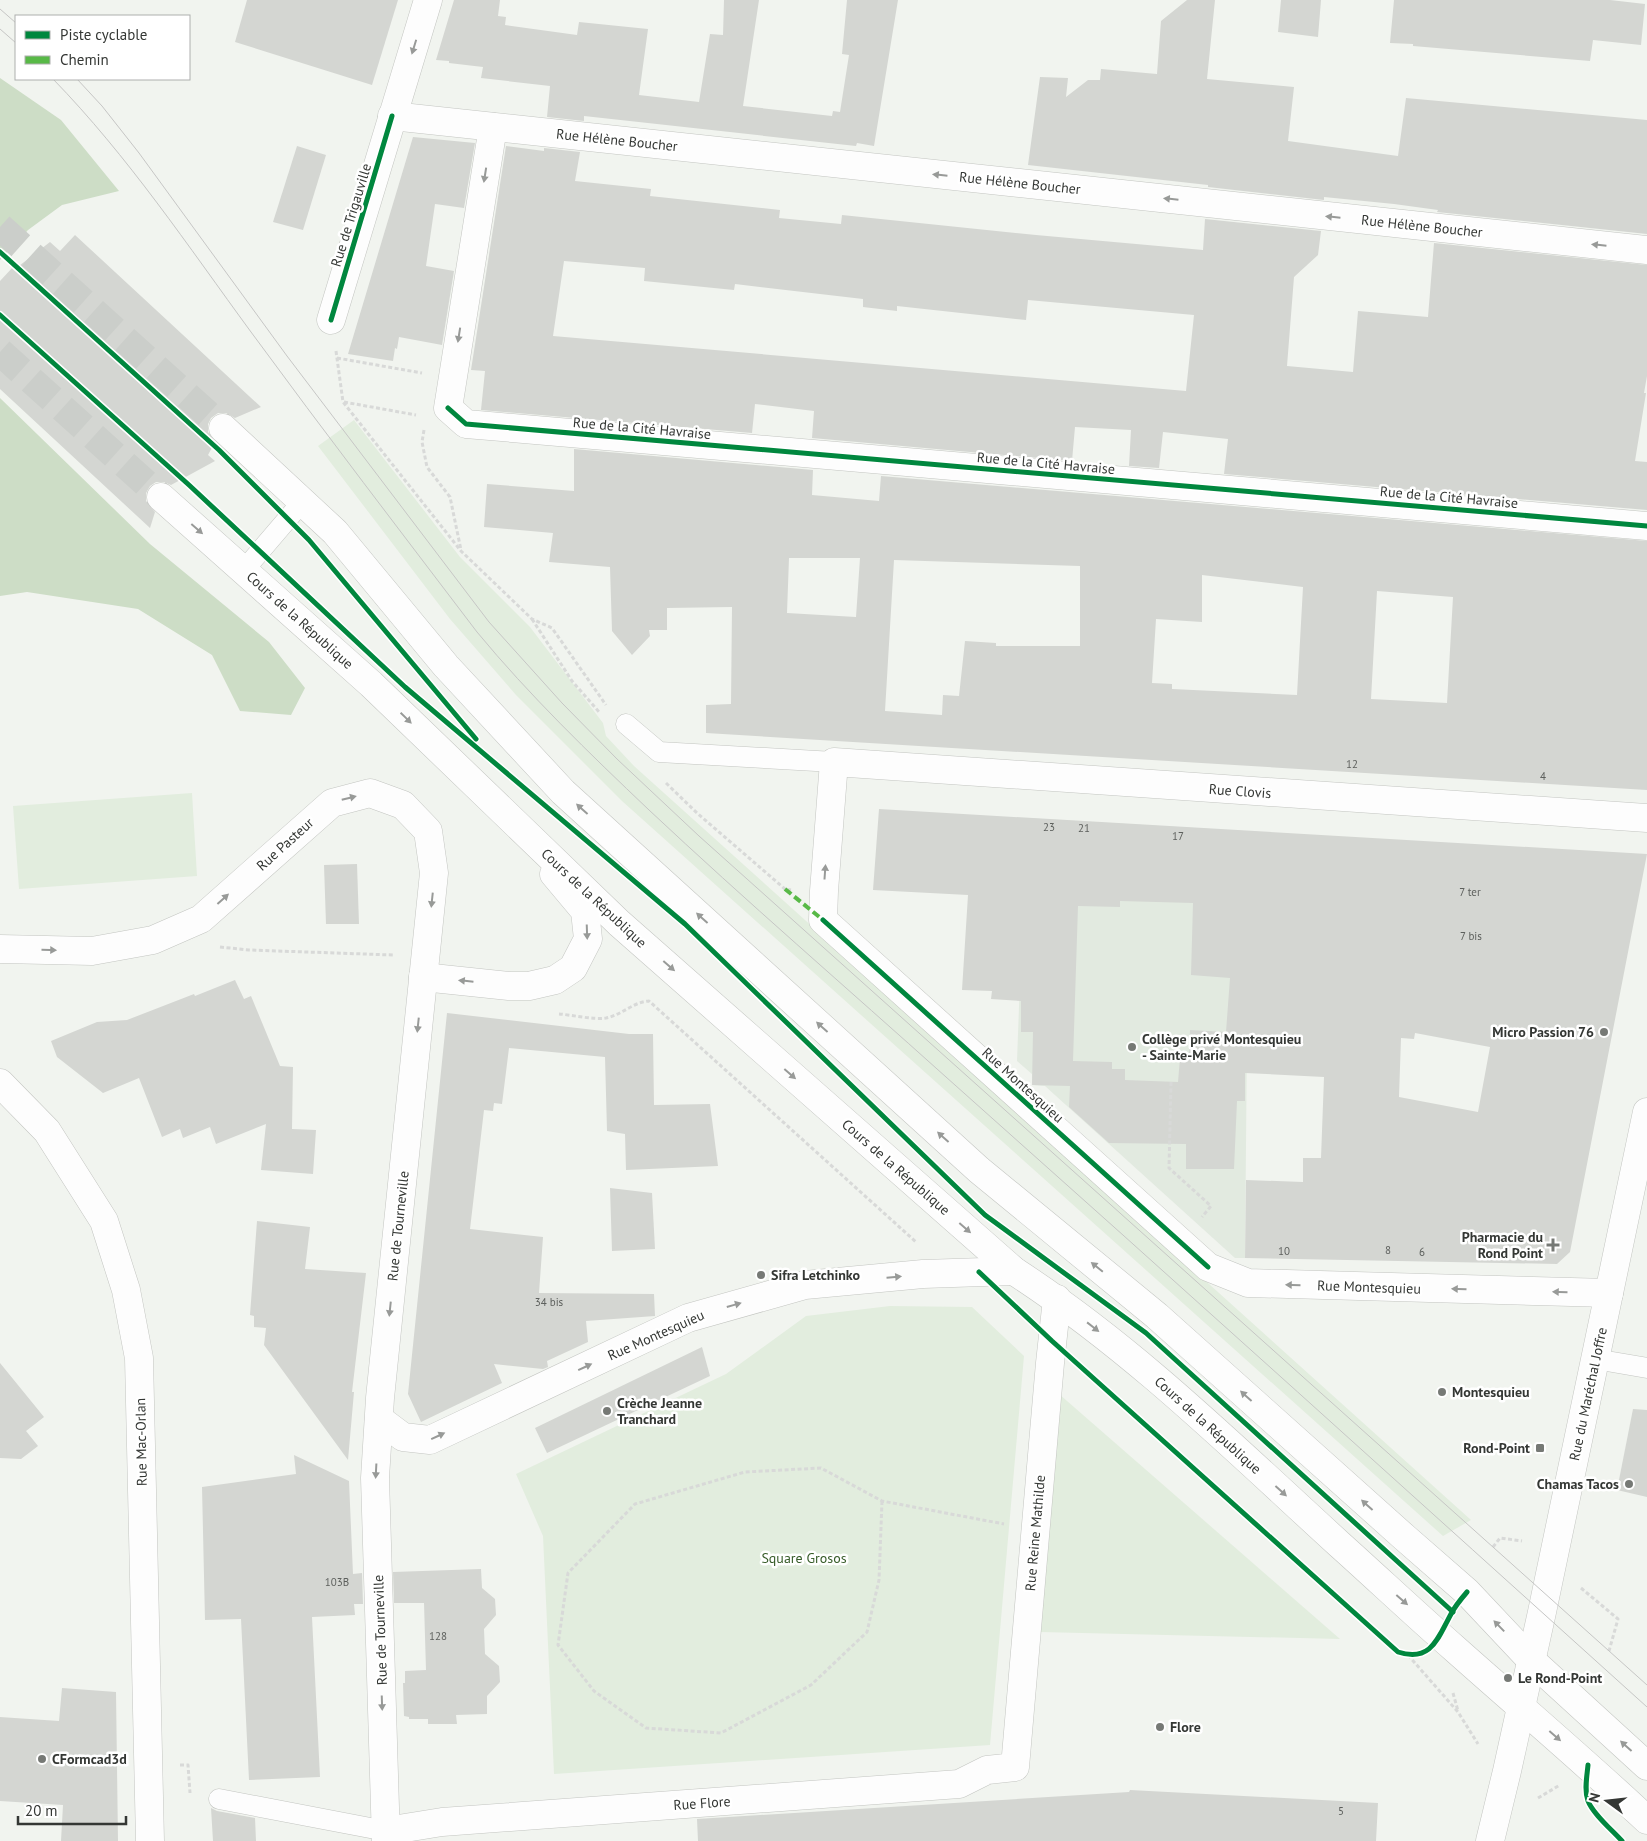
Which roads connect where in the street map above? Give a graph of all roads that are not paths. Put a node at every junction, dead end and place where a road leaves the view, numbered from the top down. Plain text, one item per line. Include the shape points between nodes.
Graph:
1 (428, 0) edge
2 (392, 116) junction
3 (493, 127) junction
4 (1647, 250) edge
5 (331, 320) road end
6 (223, 428) tunnel mouth
7 (160, 497) tunnel mouth
8 (302, 502) junction
9 (1647, 526) edge
10 (244, 570) junction
11 (626, 724) road end
12 (834, 762) junction
13 (488, 797) junction
14 (1647, 818) edge
15 (0, 949) edge
16 (423, 977) junction
17 (0, 1083) edge
18 (1647, 1112) edge
19 (1639, 1190) edge
20 (1014, 1271) junction
21 (1609, 1293) junction
22 (1058, 1299) junction
23 (1595, 1359) junction
24 (1647, 1368) edge
25 (379, 1419) junction
26 (1531, 1660) junction
27 (1521, 1707) junction
28 (1647, 1766) edge
29 (1014, 1767) joint
30 (219, 1799) dead end
31 (1647, 1820) edge
32 (392, 1838) edge
33 (150, 1841) edge
34 (1490, 1841) edge

1 -> 2 street, Rue de Trigauville
2 - 3 street, Rue Hélène Boucher
2 - 5 street, Rue de Trigauville
4 -> 3 street, Rue Hélène Boucher
3 -> 9 street, Rue de la Cité Havraise via 448,408 466,424
6 - 8 street
7 -> 10 street, Cours de la République
8 - 10 lane
26 -> 8 street via 1467,1592 1157,1316 979,1170 563,792 446,666 335,532
10 -> 13 street, Cours de la République via 371,684
11 - 12 lane via 659,752
12 - 14 street, Rue Clovis
21 -> 12 street, Rue Montesquieu via 1248,1283 1208,1267 824,920
13 -> 16 street via 585,911 588,939 572,968 555,980 529,986
13 -> 20 street, Cours de la République via 619,923
15 -> 16 street, Rue Pasteur via 92,950 154,940 201,918 332,803 370,793 404,806 428,832 434,873
16 -> 25 street, Rue de Tourneville
17 - 33 street, Rue Mac-Orlan via 47,1131 104,1221 126,1290 139,1358
18 - 19 street, Rue du Maréchal Joffre
19 - 21 street, Rue du Maréchal Joffre
20 - 22 street, Cours de la République
25 -> 20 street, Rue Montesquieu via 403,1437 430,1440 688,1318 805,1285 924,1274
21 - 23 street, Rue du Maréchal Joffre
22 -> 27 street, Cours de la République via 1179,1399
22 - 29 street, Rue Reine Mathilde
23 - 24 lane
23 - 26 street, Rue du Maréchal Joffre
25 -> 32 street, Rue de Tourneville via 375,1478
26 - 27 street, Rue du Maréchal Joffre
28 -> 26 street
27 -> 31 street, Cours de la République
27 - 34 street, Rue du Maréchal Joffre
29 - 32 street, Rue Flore via 987,1770 959,1784 442,1822
30 - 32 lane

